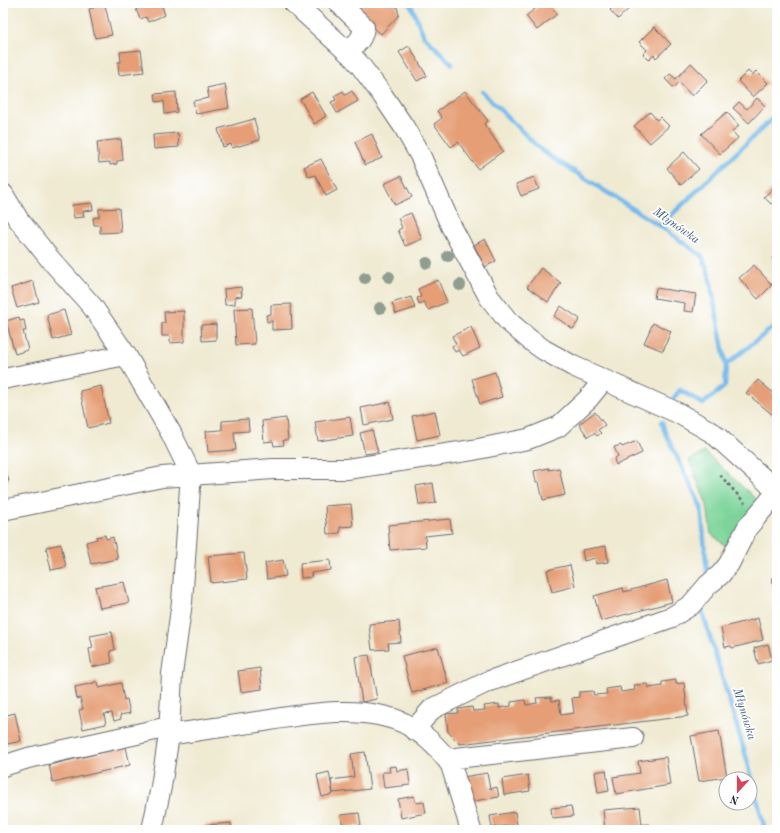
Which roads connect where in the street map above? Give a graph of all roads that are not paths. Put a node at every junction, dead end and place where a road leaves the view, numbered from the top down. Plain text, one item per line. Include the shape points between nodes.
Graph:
1 (294, 3) edge
2 (339, 3) edge
3 (347, 51) junction
4 (3, 194) edge
5 (126, 354) junction
6 (3, 379) edge
7 (602, 379) junction
8 (191, 474) junction
9 (777, 491) edge
10 (3, 510) edge
11 (414, 730) junction
12 (169, 731) junction
13 (633, 738) dead end
14 (447, 759) junction
15 (3, 766) edge
16 (152, 830) edge
17 (470, 830) edge

1 - 3 street
2 - 3 street via 364,27 360,41
3 - 7 street via 373,81 404,127 470,263 498,309 530,340 573,366
4 - 5 street via 18,219 92,306
5 - 6 street
5 - 8 street
7 - 8 street via 588,399 558,427 528,439 347,469 273,469
7 - 9 street via 678,413 713,434
8 - 10 street via 162,477
8 - 12 street
9 - 11 street via 748,528 729,564 691,605 672,617 487,682 432,709
11 - 12 street via 404,723 385,717 365,713 342,713 307,714
11 - 14 street
12 - 15 street via 28,758
12 - 16 street
13 - 14 street
14 - 17 street

